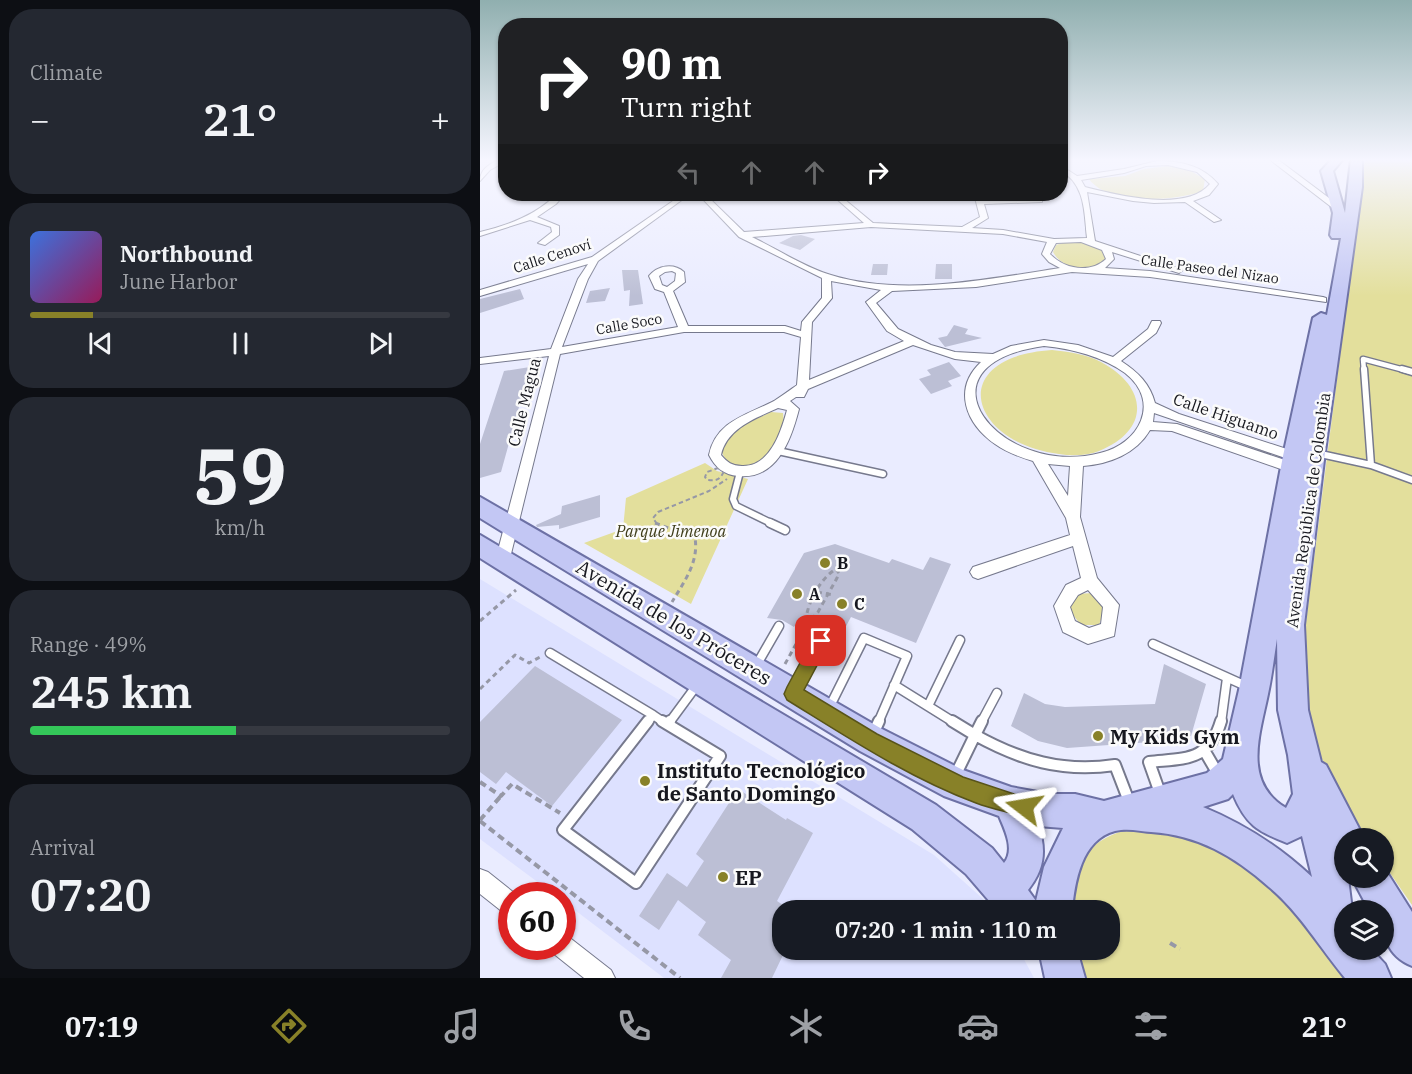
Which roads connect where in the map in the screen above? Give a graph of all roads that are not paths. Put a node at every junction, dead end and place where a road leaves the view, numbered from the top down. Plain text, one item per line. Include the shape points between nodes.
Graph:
1 (551, 205) edge
2 (672, 205) edge
3 (712, 205) edge
4 (847, 205) edge
5 (980, 205) edge
6 (1087, 205) edge
7 (1194, 205) edge
8 (1334, 205) edge
9 (1340, 205) edge
10 (1337, 207) joint
11 (531, 218) junction
12 (984, 218) junction
13 (1217, 220) dead end
14 (1089, 223) junction
15 (871, 225) junction
16 (963, 230) junction
17 (785, 232) junction
18 (1003, 232) junction
19 (480, 234) edge
20 (742, 235) junction
21 (1021, 237) junction
22 (1072, 238) junction
23 (1054, 241) junction
24 (1091, 241) junction
25 (542, 243) dead end
26 (1106, 248) junction
27 (1046, 249) junction
28 (770, 251) junction
29 (595, 259) junction
30 (1050, 259) junction
31 (1074, 269) junction
32 (1092, 270) junction
33 (555, 271) junction
34 (1029, 275) junction
35 (826, 278) junction
36 (583, 279) junction
37 (859, 284) junction
38 (890, 288) junction
39 (668, 290) dead end
40 (480, 293) edge
41 (1324, 297) junction
42 (827, 298) junction
43 (871, 302) junction
44 (807, 322) junction
45 (1156, 323) dead end
46 (684, 329) junction
47 (785, 329) junction
48 (893, 330) junction
49 (805, 335) junction
50 (915, 340) junction
51 (555, 352) junction
52 (886, 353) junction
53 (994, 356) junction
54 (957, 358) junction
55 (480, 361) edge
56 (1115, 362) junction
57 (1412, 372) edge
58 (974, 378) junction
59 (803, 387) junction
60 (777, 404) junction
61 (1148, 405) junction
62 (793, 409) junction
63 (1146, 426) junction
64 (778, 451) junction
65 (1038, 458) junction
66 (1300, 459) junction
67 (1077, 462) junction
68 (1371, 465) junction
69 (737, 472) junction
70 (883, 474) dead end
71 (1412, 480) edge
72 (480, 506) edge
73 (1073, 517) junction
74 (513, 524) junction
75 (785, 530) dead end
76 (1079, 538) junction
77 (491, 551) edge
78 (978, 572) dead end
79 (1090, 582) dead end
80 (779, 627) dead end
81 (960, 640) dead end
82 (821, 641) dead end
83 (1153, 644) dead end
84 (548, 654) road end
85 (1227, 678) junction
86 (701, 680) junction
87 (774, 682) junction
88 (894, 685) junction
89 (1254, 690) junction
90 (997, 693) dead end
91 (928, 706) junction
92 (826, 713) junction
93 (652, 715) junction
94 (668, 724) junction
95 (975, 735) junction
96 (871, 740) junction
97 (1204, 750) junction
98 (1304, 755) junction
99 (1232, 770) junction
100 (952, 783) junction
101 (1310, 796) junction
102 (1163, 801) junction
103 (1011, 804) junction
104 (1117, 815) junction
105 (1342, 828) edge
106 (480, 880) edge
107 (1376, 888) edge
108 (498, 894) edge
109 (1012, 899) edge
110 (1055, 900) edge
111 (1335, 900) edge
112 (1334, 933) edge
113 (1412, 947) edge
114 (576, 957) edge
115 (1352, 960) edge
116 (1356, 960) edge
117 (603, 978) edge
118 (1362, 978) edge
119 (1371, 978) edge

1 - 11 street
2 - 29 street, Calle Cenoví
3 - 20 street
4 - 15 street
5 - 12 street
6 - 14 street
7 - 13 street
8 - 10 street
9 - 66 main road, Avenida República de Colombia
10 - 41 main road, Avenida República de Colombia via 1339,223
11 - 19 street
11 - 25 street via 555,226 556,233
12 - 16 street
12 - 18 street
14 - 22 street
14 - 24 street
15 - 16 street
15 - 17 street
16 - 18 street
17 - 20 street
17 - 28 street
18 - 21 street
20 - 28 street
21 - 23 street
21 - 27 street
22 - 23 street
22 - 24 street, Calle Paseo del Nizao
23 - 27 street
24 - 26 street, Calle Paseo del Nizao
26 - 32 street via 1110,259 1107,264
26 - 41 street, Calle Paseo del Nizao via 1174,270
27 - 30 street
28 - 35 street
29 - 33 street, Calle Cenoví
29 - 36 street, Calle Magua
30 - 31 street
30 - 34 street
31 - 32 street, Calle Paseo del Nizao
31 - 34 street
32 - 41 street, Calle Paseo del Nizao via 1161,275
33 - 36 street via 577,272
33 - 40 street, Calle Cenoví
34 - 38 street via 976,284
35 - 37 street
35 - 42 street
36 - 51 street, Calle Magua
37 - 38 street
37 - 42 street
37 - 43 street
38 - 43 street
39 - 46 street
41 - 66 main road, Avenida República de Colombia
42 - 44 street
43 - 48 street
44 - 47 street, Calle Soco
44 - 49 street
45 - 56 street via 1152,331
46 - 47 street, Calle Soco
46 - 51 street, Calle Soco
47 - 49 street, Calle Soco
48 - 50 street
48 - 52 street
49 - 59 street
50 - 52 street
50 - 54 street
51 - 55 street, Calle Soco
51 - 74 street, Calle Magua
52 - 59 street
53 - 54 street via 979,361
53 - 56 street via 1026,345 1062,344 1099,353
53 - 58 street
54 - 58 street
56 - 61 street via 1143,388
57 - 68 lane via 1363,359
58 - 65 street via 970,395 975,414 988,432 1010,447
59 - 60 street
59 - 62 street
60 - 62 street via 788,404
60 - 69 street via 721,437 715,455 723,466
61 - 63 street
61 - 66 street, Calle Higuamo
62 - 64 street
63 - 66 street, Calle Higuamo via 1173,428
63 - 67 street via 1137,440 1121,451
64 - 69 street via 762,467
64 - 70 lane
65 - 67 street
65 - 73 street
66 - 68 lane
66 - 89 main road, Avenida República de Colombia
66 - 98 main road, Avenida República de Colombia via 1290,625 1293,710
67 - 73 street
68 - 71 lane
69 - 75 lane via 733,499 736,506
72 - 74 main road, Avenida de los Próceres
73 - 76 street
74 - 77 street, Calle Magua
74 - 87 main road, Avenida de los Próceres
76 - 78 street
76 - 79 street
77 - 86 main road, Avenida de los Próceres
80 - 87 lane
81 - 91 lane
82 - 87 lane
83 - 85 lane
84 - 93 lane
85 - 89 lane
85 - 97 lane via 1219,727 1212,744
86 - 94 lane
86 - 109 main road, Avenida de los Próceres via 924,817 979,861
87 - 92 main road, Avenida de los Próceres
88 - 91 lane
88 - 92 lane via 907,656 864,638
88 - 96 lane
89 - 99 main road, Avenida República de Colombia
90 - 95 lane
91 - 95 lane
92 - 96 main road, Avenida de los Próceres
93 - 94 lane
93 - 94 lane via 563,830 636,883 720,756
95 - 100 lane
95 - 104 lane via 1030,762 1058,768 1115,765
96 - 100 main road, Avenida de los Próceres
97 - 99 lane
97 - 102 lane via 1198,755 1149,762
98 - 101 main road, Avenida República de Colombia
98 - 105 main road
99 - 101 main road via 1246,785 1254,806 1275,822 1287,826 1297,821
99 - 102 main road via 1196,794
100 - 103 main road, Avenida de los Próceres
101 - 111 main road, Avenida República de Colombia
102 - 104 main road
103 - 104 main road, Avenida de los Próceres via 1049,811
103 - 109 main road via 1028,843
104 - 110 main road via 1083,832 1068,851
104 - 112 main road, Avenida de los Próceres via 1177,816 1238,842 1269,860 1295,884
106 - 108 street
107 - 113 main road
114 - 117 street
115 - 118 main road
116 - 119 main road

